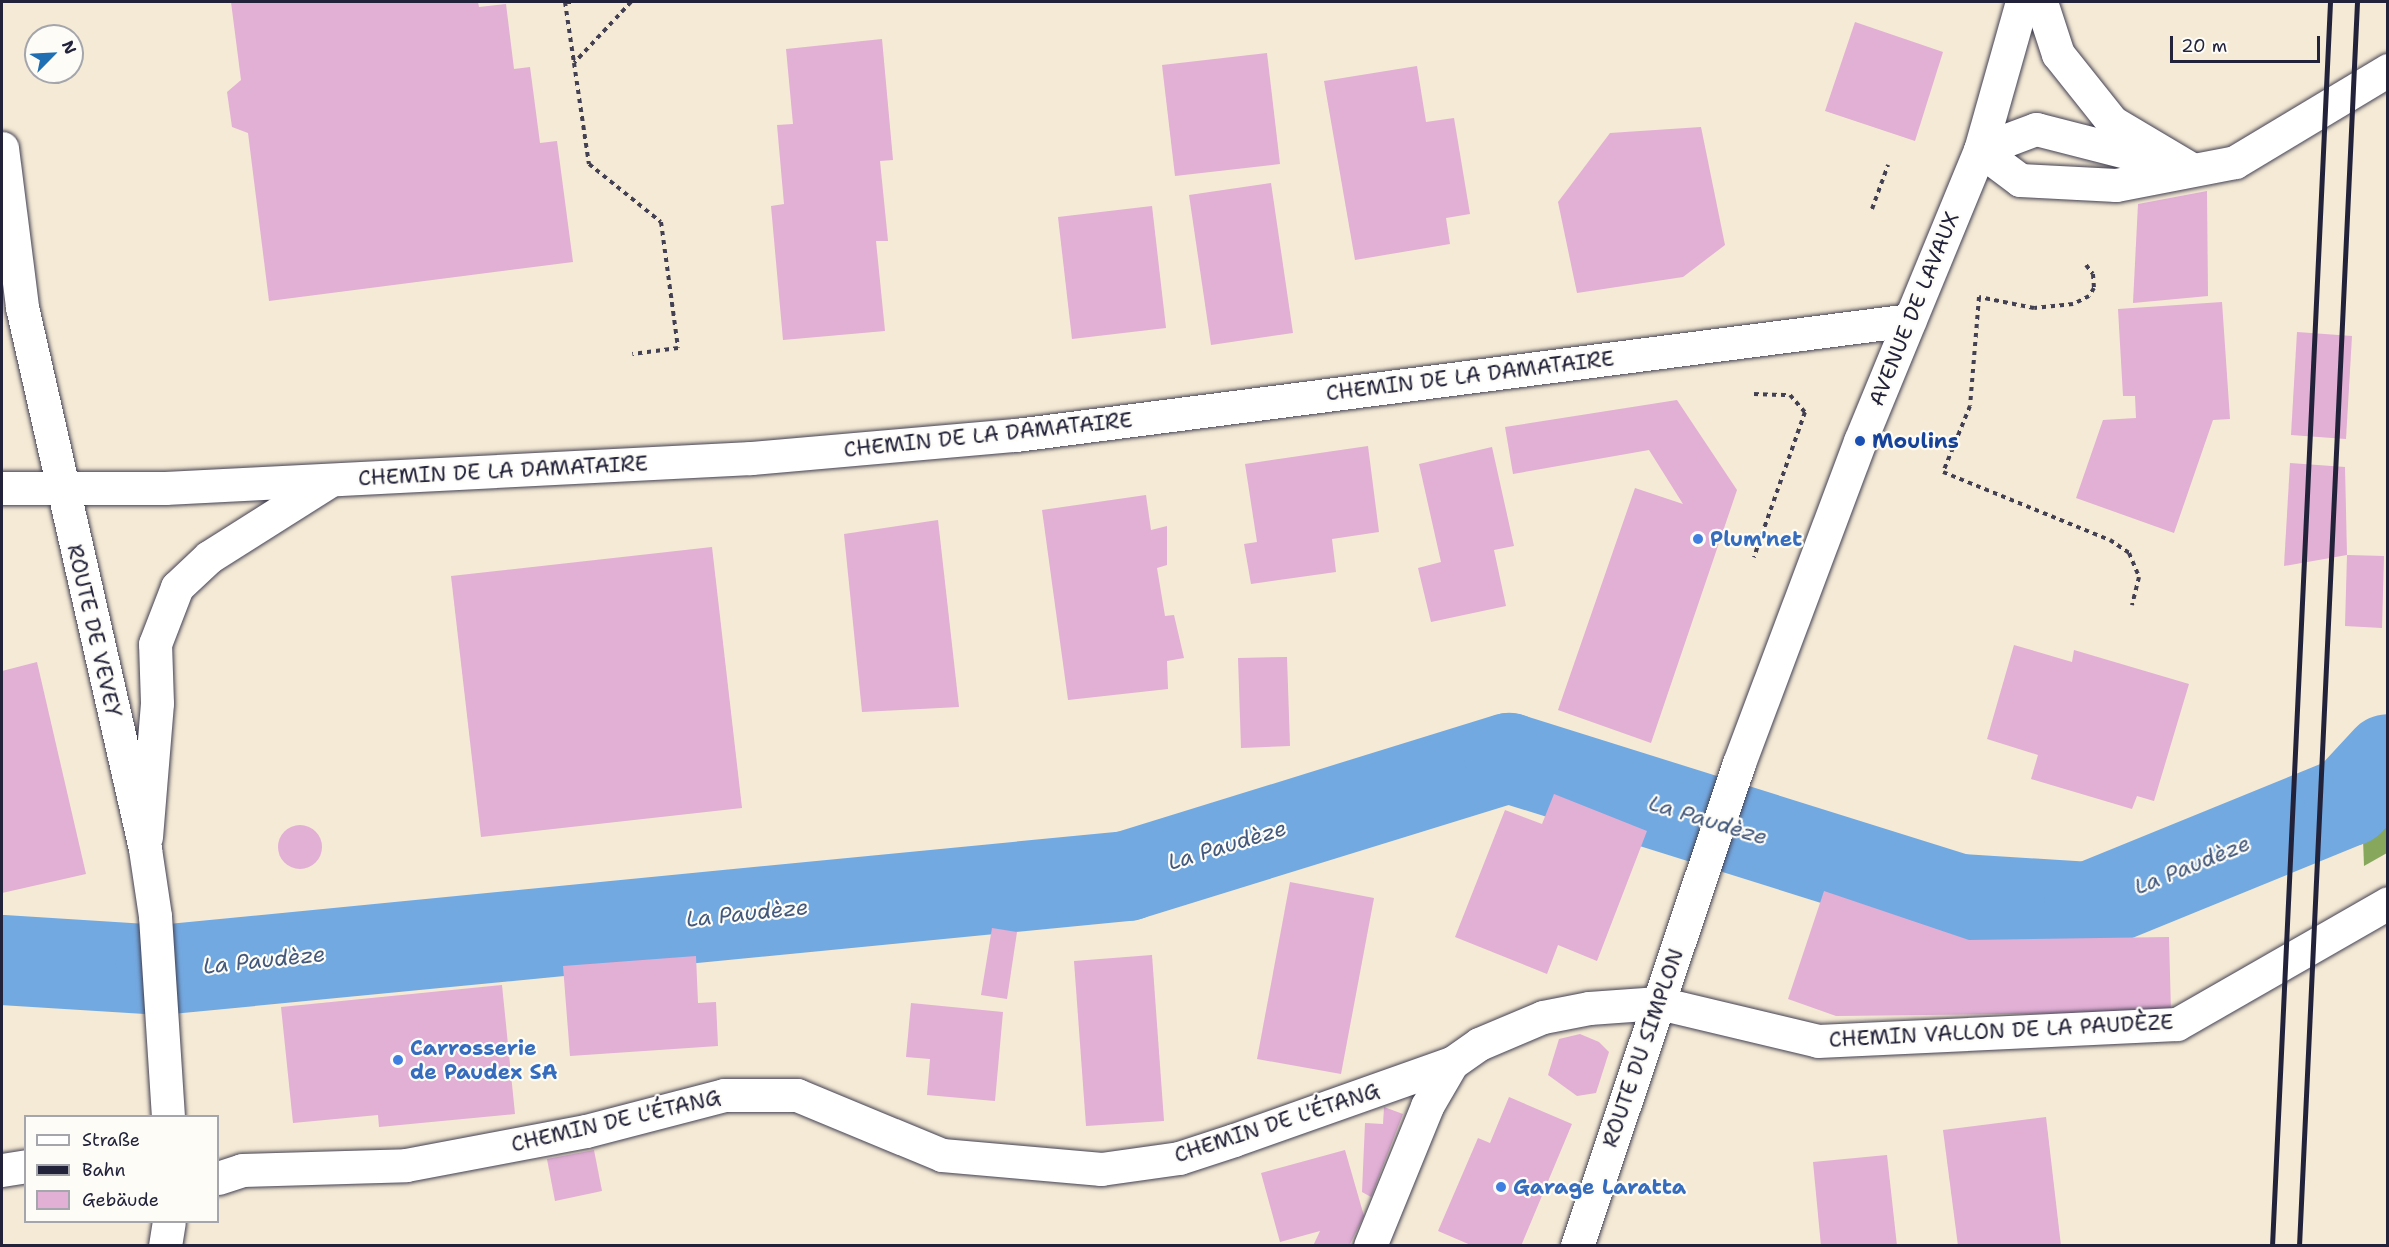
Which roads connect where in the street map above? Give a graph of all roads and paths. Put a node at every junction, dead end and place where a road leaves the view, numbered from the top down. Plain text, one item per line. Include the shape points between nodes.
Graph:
1 (565, 2) edge
2 (575, 2) edge
3 (632, 2) edge
4 (2022, 2) edge
5 (2041, 2) edge
6 (574, 63) junction
7 (2388, 70) edge
8 (2, 148) edge
9 (1980, 150) junction
10 (1888, 165) dead end
11 (2191, 169) junction
12 (1872, 209) dead end
13 (2086, 265) dead end
14 (1910, 320) junction
15 (632, 354) dead end
16 (1754, 394) dead end
17 (330, 480) junction
18 (2, 488) edge
19 (61, 488) junction
20 (1754, 557) dead end
21 (2132, 605) dead end
22 (145, 849) junction
23 (1709, 850) joint
24 (2388, 903) edge
25 (1659, 1003) junction
26 (1452, 1063) junction
27 (168, 1115) edge
28 (24, 1166) edge
29 (2, 1170) edge
30 (219, 1178) edge
31 (168, 1223) edge
32 (165, 1245) edge
33 (1370, 1245) edge
34 (1577, 1245) edge

1 - 2 path
1 - 6 path
3 - 6 path
4 - 9 street, AVENUE DE LAVAUX
5 - 11 street via 2058,54 2112,122
6 - 15 path via 588,164 661,222 678,348
7 - 11 street via 2235,162
8 - 19 street, ROUTE DE VEVEY via 22,307
9 - 11 street via 2036,129
9 - 11 street via 2020,180 2116,185
9 - 14 street, AVENUE DE LAVAUX
10 - 12 path
13 - 21 path via 2093,274 2094,288 2089,296 2073,304 2034,308 1979,297 1970,405 1943,472 2110,540 2129,553 2139,577
14 - 17 street, CHEMIN DE LA DAMATAIRE via 1016,435 751,458
14 - 23 street, AVENUE DE LAVAUX via 1860,441
16 - 20 path via 1790,395 1805,412
17 - 19 street, CHEMIN DE LA DAMATAIRE
17 - 22 street via 209,557 177,587 154,644 157,703
18 - 19 street, CHEMIN DE LA DAMATAIRE
19 - 22 street, ROUTE DE VEVEY
22 - 27 street, ROUTE DE VEVEY via 155,916
23 - 25 street, ROUTE DU SIMPLON
24 - 25 street, CHEMIN VALLON DE LA PAUDÈZE via 2177,1024 1818,1041
25 - 26 street, CHEMIN DE L'ÉTANG via 1589,1008 1543,1017 1479,1044
25 - 34 street, ROUTE DU SIMPLON
26 - 30 street, CHEMIN DE L'ÉTANG via 1179,1158 1101,1169 942,1155 797,1095 734,1095 586,1131 406,1165 242,1170
26 - 33 street via 1427,1106
28 - 29 street
31 - 32 street

